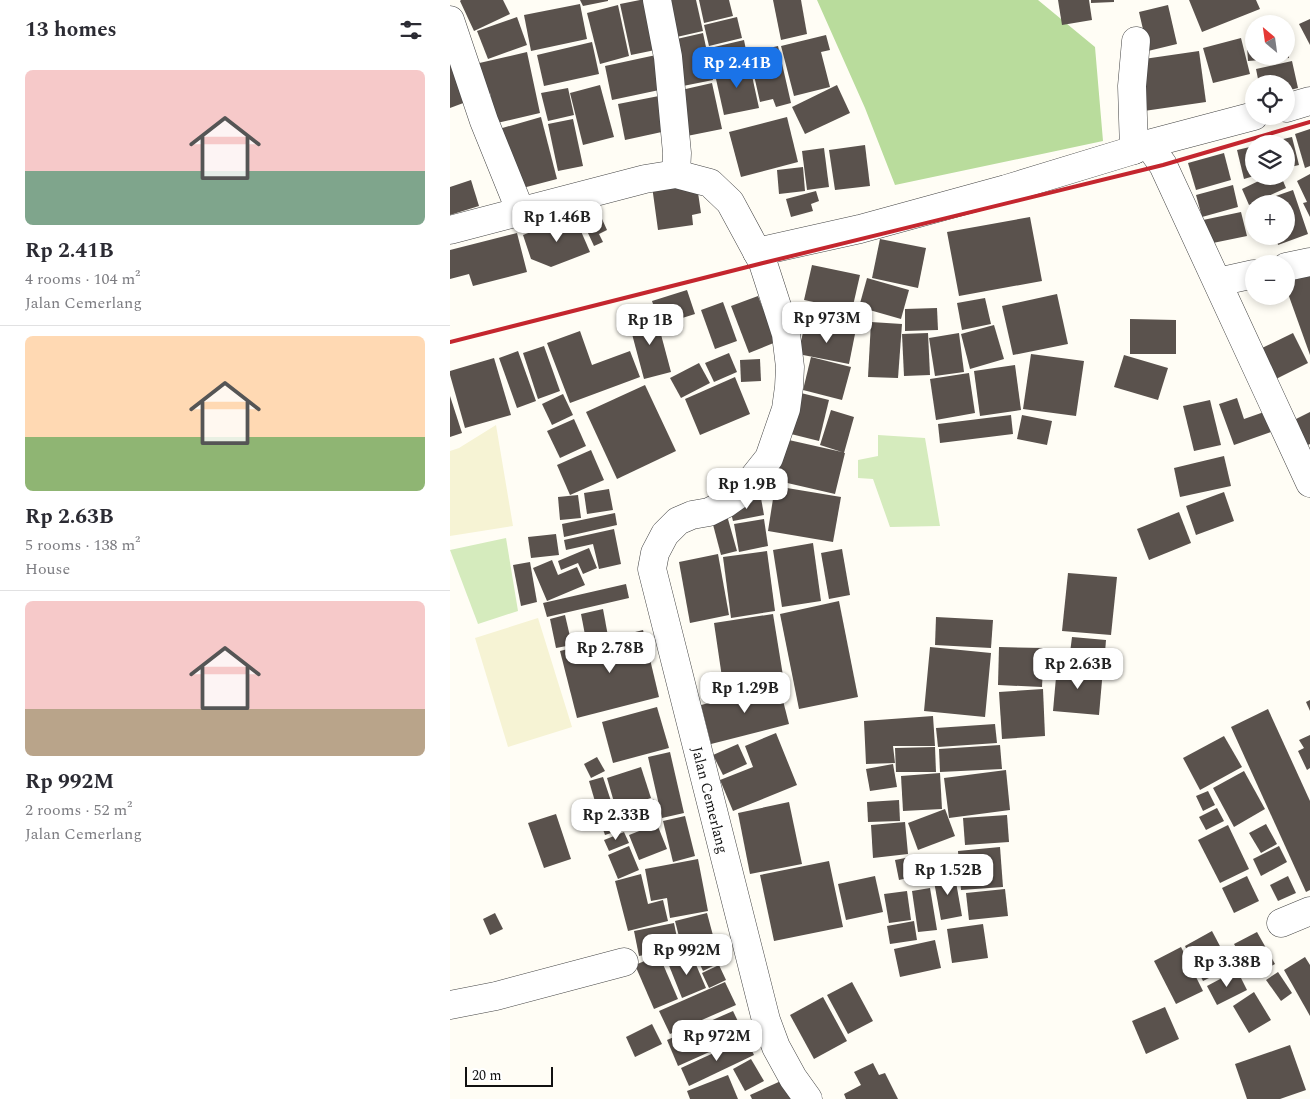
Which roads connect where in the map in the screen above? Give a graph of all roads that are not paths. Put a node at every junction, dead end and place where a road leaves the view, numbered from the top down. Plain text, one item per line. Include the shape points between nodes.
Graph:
1 (656, 0) edge
2 (450, 20) edge
3 (1136, 41) dead end
4 (1310, 101) edge
5 (1295, 105) edge
6 (1245, 118) edge
7 (1141, 147) junction
8 (676, 174) junction
9 (520, 210) junction
10 (450, 230) edge
11 (757, 252) junction
12 (1310, 262) edge
13 (1295, 265) edge
14 (1245, 276) edge
15 (1218, 282) junction
16 (1310, 483) edge
17 (1310, 911) edge
18 (1281, 923) dead end
19 (624, 962) dead end
20 (450, 1005) edge
21 (808, 1099) edge

1 - 8 street via 669,65
2 - 9 street via 484,121
3 - 7 street via 1132,86
4 - 5 street
6 - 7 street
7 - 11 street via 1006,189 860,229
7 - 15 street via 1163,164
8 - 9 street, Jalan Cemerlang
8 - 11 street, Jalan Cemerlang via 710,183 730,202
9 - 10 street, Jalan Cemerlang
11 - 21 street, Jalan Cemerlang via 786,334 790,366 786,409 778,434 769,458 742,492 709,512 678,521 665,534 655,553 652,569 766,1020 793,1078
12 - 13 street
14 - 15 street
15 - 16 street
17 - 18 street
19 - 20 street

